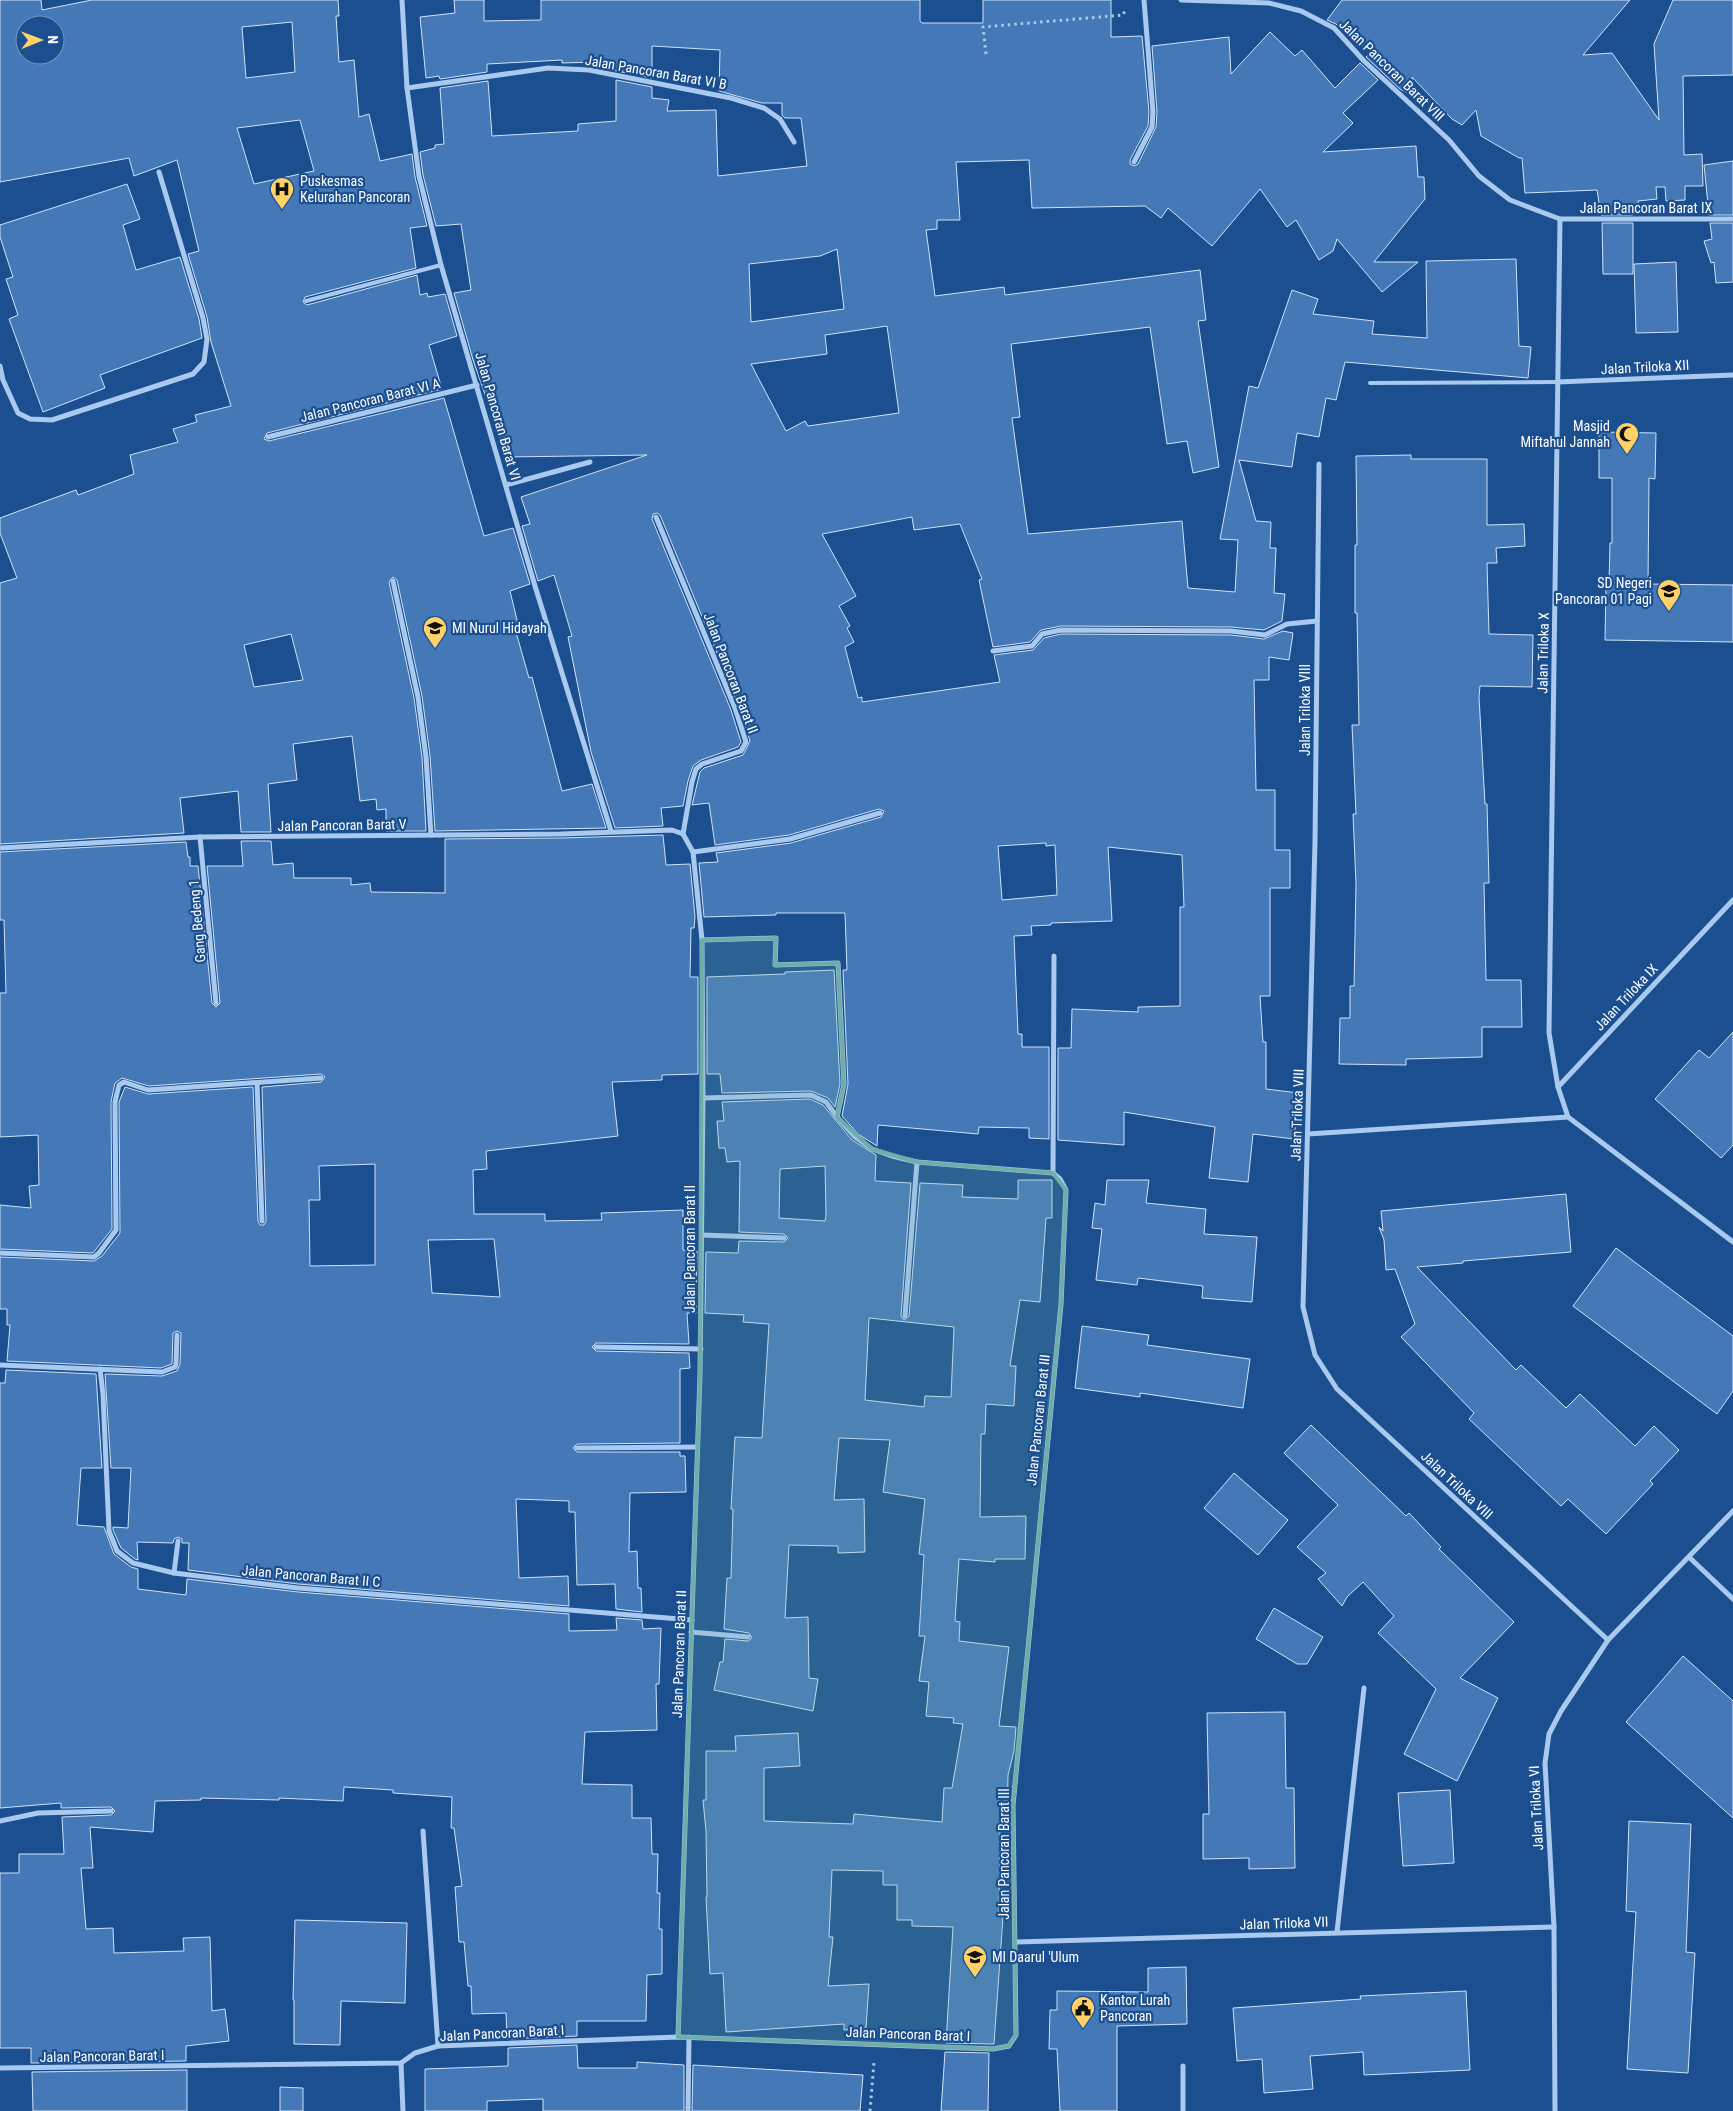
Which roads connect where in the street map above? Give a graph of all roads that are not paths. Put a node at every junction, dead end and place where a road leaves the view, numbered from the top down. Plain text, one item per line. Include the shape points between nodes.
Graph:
1 (402, 0) edge
2 (1145, 0) edge
3 (1181, 0) edge
4 (407, 88) junction
5 (794, 142) dead end
6 (1134, 162) dead end
7 (159, 172) dead end
8 (1560, 219) junction
9 (1733, 219) edge
10 (442, 265) junction
11 (306, 301) dead end
12 (0, 366) edge
13 (1733, 375) edge
14 (1557, 382) junction
15 (1370, 383) dead end
16 (477, 385) junction
17 (268, 437) dead end
18 (590, 462) dead end
19 (1319, 464) dead end
20 (506, 485) junction
21 (656, 517) dead end
22 (393, 582) dead end
23 (1317, 621) junction
24 (993, 651) dead end
25 (880, 813) dead end
26 (611, 831) junction
27 (683, 834) junction
28 (432, 835) junction
29 (200, 838) junction
30 (0, 848) edge
31 (693, 852) junction
32 (1733, 900) edge
33 (702, 940) junction
34 (1054, 956) dead end
35 (216, 1003) dead end
36 (321, 1078) dead end
37 (257, 1083) junction
38 (1558, 1087) junction
39 (702, 1098) junction
40 (1568, 1117) junction
41 (837, 1118) junction
42 (1308, 1134) junction
43 (917, 1162) junction
44 (1053, 1173) junction
45 (262, 1221) dead end
46 (702, 1235) junction
47 (784, 1238) dead end
48 (1733, 1242) edge
49 (0, 1253) edge
50 (906, 1316) dead end
51 (177, 1335) dead end
52 (596, 1347) dead end
53 (701, 1349) junction
54 (0, 1365) edge
55 (100, 1369) junction
56 (697, 1447) junction
57 (577, 1448) dead end
58 (1733, 1511) edge
59 (178, 1541) dead end
60 (1690, 1558) junction
61 (174, 1574) junction
62 (1733, 1599) edge
63 (692, 1620) junction
64 (691, 1632) junction
65 (748, 1637) dead end
66 (1608, 1640) junction
67 (1364, 1688) dead end
68 (111, 1811) dead end
69 (0, 1821) edge
70 (423, 1831) dead end
71 (1554, 1927) junction
72 (1337, 1932) junction
73 (1016, 1942) junction
74 (678, 2037) junction
75 (689, 2037) junction
76 (438, 2046) junction
77 (1009, 2046) joint
78 (400, 2063) junction
79 (1183, 2066) dead end
80 (0, 2068) edge
81 (403, 2111) edge
82 (688, 2111) edge
83 (1183, 2111) edge
84 (1555, 2111) edge

1 - 4 street, Jalan Pancoran Barat VI
2 - 6 street via 1152,127
3 - 8 street, Jalan Pancoran Barat VIII via 1269,3 1301,11 1334,28 1364,61 1449,140 1479,176 1510,200
4 - 5 street, Jalan Pancoran Barat VI B via 548,68 589,70 732,98 764,108 780,119
4 - 10 street, Jalan Pancoran Barat VI via 420,176
7 - 12 street via 203,318 207,338 204,362 193,374 52,420 30,419 18,413
8 - 9 street, Jalan Pancoran Barat IX
8 - 14 street, Jalan Triloka X
10 - 11 lane
10 - 16 street, Jalan Pancoran Barat VI
13 - 14 street, Jalan Triloka XII
14 - 15 lane
14 - 38 street, Jalan Triloka X via 1549,1033
16 - 17 street, Jalan Pancoran Barat VI A
16 - 20 street, Jalan Pancoran Barat VI
18 - 20 street
19 - 23 street, Jalan Triloka VIII
20 - 26 street, Jalan Pancoran Barat VI
21 - 27 street, Jalan Pancoran Barat II via 746,742 741,751 696,769
22 - 28 street via 418,697
23 - 24 street via 1287,624 1265,635 1231,631 1061,630 1042,634 1032,646
23 - 42 street, Jalan Triloka VIII
25 - 31 street via 790,839
26 - 27 street, Jalan Pancoran Barat V via 672,830
26 - 28 street, Jalan Pancoran Barat V
27 - 31 street, Jalan Pancoran Barat II
28 - 29 street, Jalan Pancoran Barat V
29 - 30 street, Jalan Pancoran Barat V
29 - 35 street, Gang Bedeng 1
31 - 33 street, Jalan Pancoran Barat II
32 - 38 street, Jalan Triloka IX
33 - 39 street, Jalan Pancoran Barat II
33 - 41 street via 776,938 775,965 838,963 844,1084
34 - 44 street
36 - 37 street
37 - 45 street
37 - 49 street via 148,1090 124,1082 115,1102 114,1232 100,1253 94,1257
38 - 40 street
39 - 41 street via 811,1096 826,1102
39 - 46 street, Jalan Pancoran Barat II
40 - 42 street
40 - 48 street
41 - 43 street via 872,1149
42 - 66 street, Jalan Triloka VIII via 1302,1307 1315,1355 1337,1389
43 - 44 street
43 - 50 street
44 - 73 street, Jalan Pancoran Barat III via 1060,1178 1066,1190 1062,1285 1013,1805
46 - 47 street
46 - 53 street, Jalan Pancoran Barat II
51 - 55 street via 175,1367 158,1372
52 - 53 street
53 - 56 street, Jalan Pancoran Barat II
54 - 55 street
55 - 61 street, Jalan Pancoran Barat II C via 109,1531 117,1551 133,1563
56 - 57 street
56 - 63 street, Jalan Pancoran Barat II
58 - 60 street, Jalan Triloka VI
59 - 61 street
60 - 62 street
60 - 66 street, Jalan Triloka VI
61 - 63 street, Jalan Pancoran Barat II C via 298,1588
63 - 64 street, Jalan Pancoran Barat II
64 - 65 street
64 - 74 street, Jalan Pancoran Barat II
66 - 71 street, Jalan Triloka VI via 1561,1710 1550,1734 1544,1763
67 - 72 street
68 - 69 street via 38,1812
70 - 76 street
71 - 72 street, Jalan Triloka VII
71 - 84 street, Jalan Triloka VI
72 - 73 street, Jalan Triloka VII
73 - 77 street, Jalan Pancoran Barat III via 1016,2035
74 - 75 street, Jalan Pancoran Barat I
74 - 76 street, Jalan Pancoran Barat I
75 - 77 street, Jalan Pancoran Barat I
75 - 82 street
76 - 78 street, Jalan Pancoran Barat I via 415,2053
78 - 80 street, Jalan Pancoran Barat I
78 - 81 street
79 - 83 street

